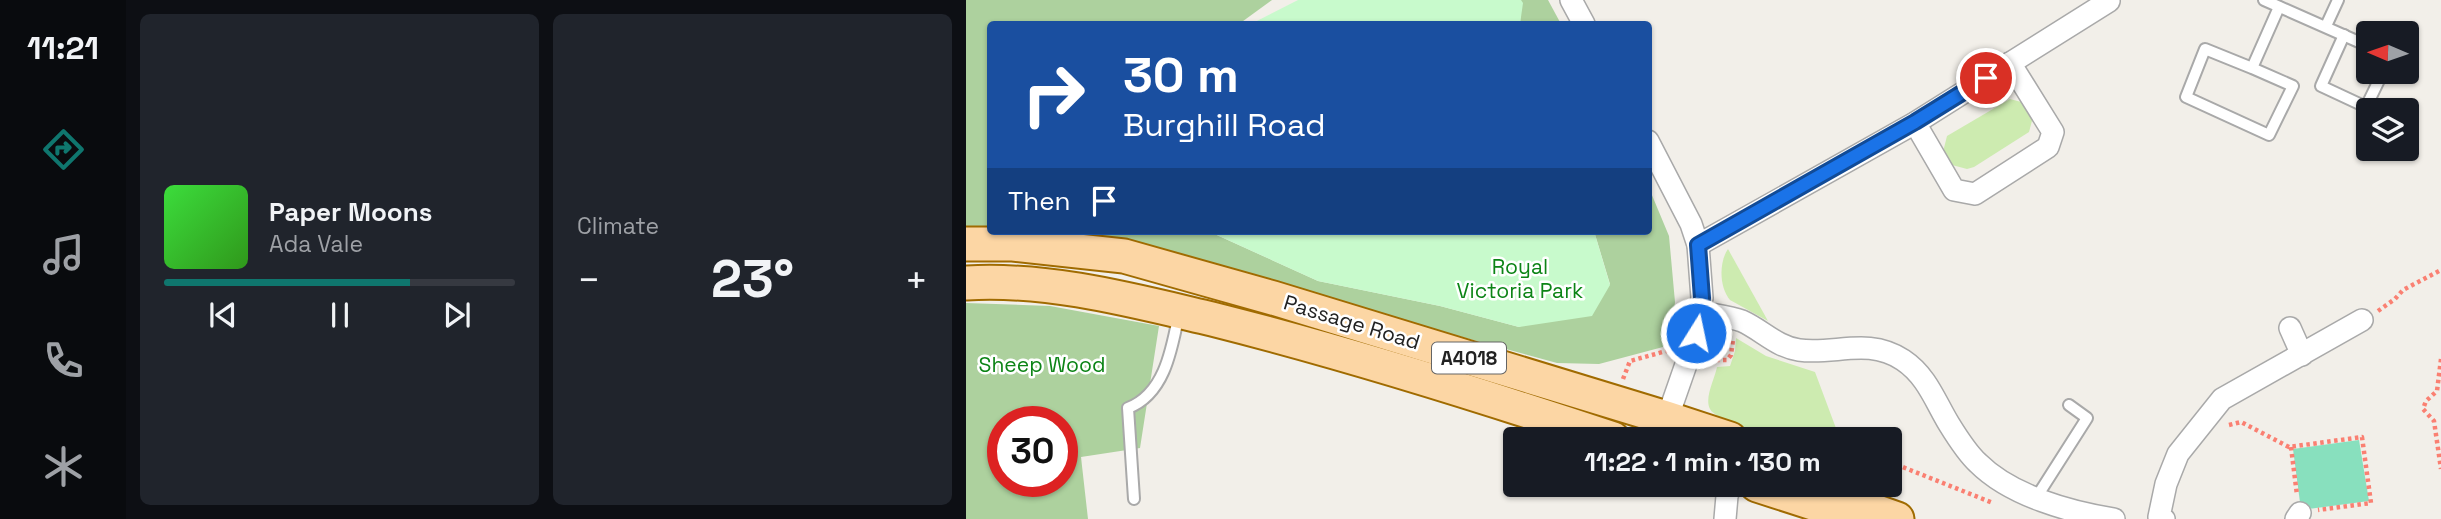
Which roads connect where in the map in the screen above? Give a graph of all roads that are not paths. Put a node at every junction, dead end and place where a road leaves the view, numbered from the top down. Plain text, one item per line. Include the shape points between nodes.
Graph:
1 (1571, 0) edge
2 (2264, 0) edge
3 (2338, 0) edge
4 (2111, 1) edge
5 (2279, 7) junction
6 (1582, 21) edge
7 (2326, 26) junction
8 (2344, 35) junction
9 (2356, 40) edge
10 (2010, 63) junction
11 (2252, 68) junction
12 (2377, 84) edge
13 (1915, 122) junction
14 (1652, 149) edge
15 (966, 244) edge
16 (1698, 245) junction
17 (966, 284) edge
18 (1180, 312) junction
19 (1700, 312) junction
20 (2362, 320) road end
21 (2290, 328) dead end
22 (2302, 355) junction
23 (2069, 405) dead end
24 (1575, 427) edge
25 (1660, 427) edge
26 (1663, 427) edge
27 (1727, 497) edge
28 (1794, 497) edge
29 (1856, 497) edge
30 (2036, 498) junction
31 (1135, 499) dead end
32 (1887, 516) edge
33 (2157, 518) edge
34 (1724, 519) edge
35 (2115, 519) edge

1 - 6 street
2 - 5 lane
3 - 7 lane
4 - 10 street
5 - 7 lane
5 - 11 lane
7 - 8 lane
8 - 9 lane
8 - 12 lane via 2321,86 2366,107
10 - 13 street
10 - 13 street via 2053,131 2052,139 2048,147 1975,194 1954,190
11 - 11 lane via 2293,86 2269,135 2186,97 2205,49
13 - 16 street
14 - 16 street
15 - 25 main road, Passage Road / A4018 via 1013,244 1124,256 1273,298
16 - 19 street
17 - 18 main road, Passage Road / A4018 via 1032,284
18 - 24 main road, Passage Road / A4018 via 1335,351
18 - 31 lane via 1164,371 1146,397 1128,408
19 - 26 street
19 - 30 street via 1733,318 1798,350 1879,349 1903,359 1925,379 1977,463
20 - 22 street
21 - 22 street
22 - 33 street via 2222,399 2210,411 2178,454
23 - 30 lane via 2087,418
27 - 34 street
28 - 32 main road
29 - 32 main road
30 - 35 street

